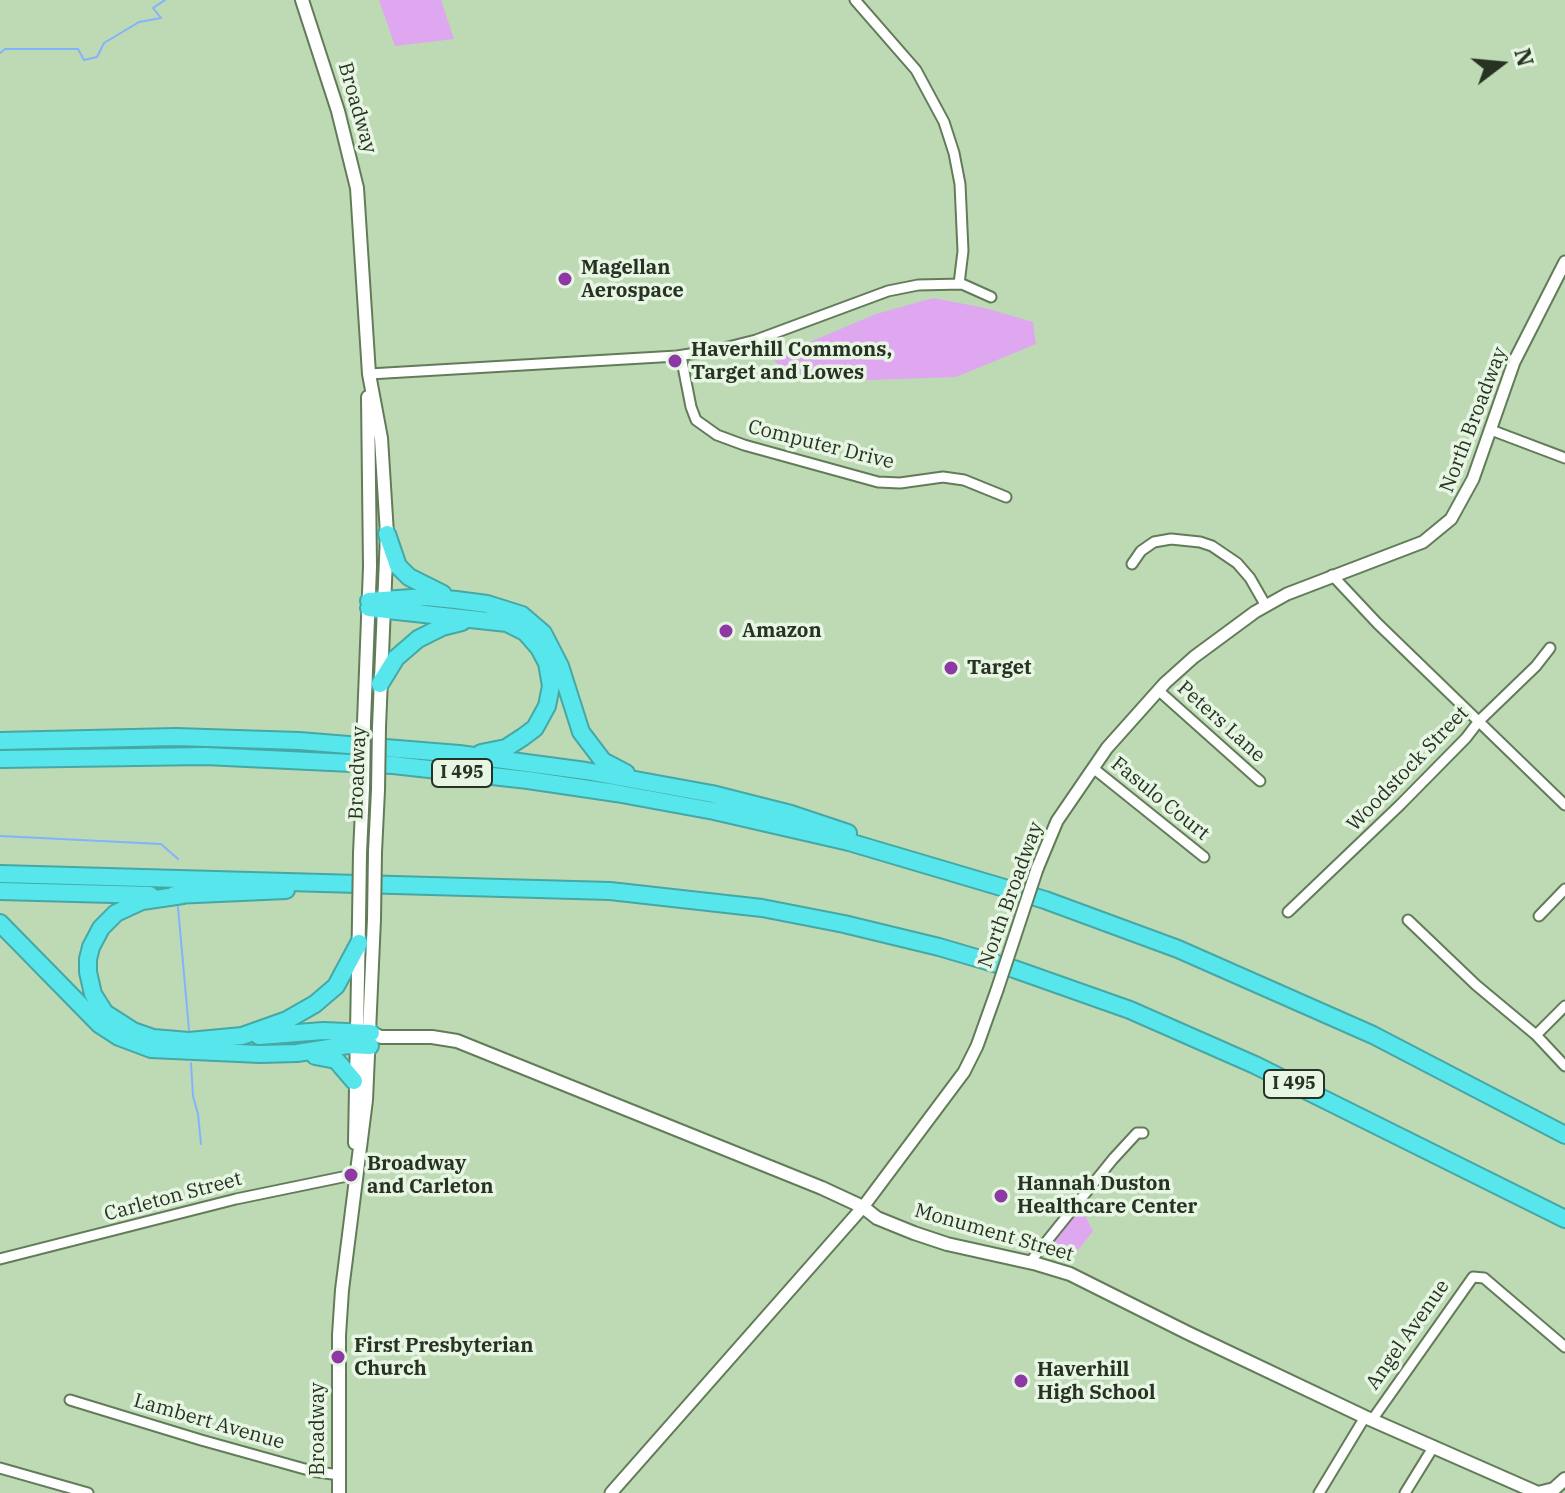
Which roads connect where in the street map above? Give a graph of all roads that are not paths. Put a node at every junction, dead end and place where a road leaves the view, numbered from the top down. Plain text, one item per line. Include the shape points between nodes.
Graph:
1 (302, 0) edge
2 (855, 0) edge
3 (1565, 262) edge
4 (959, 284) junction
5 (991, 297) dead end
6 (681, 356) junction
7 (369, 374) junction
8 (1491, 430) junction
9 (1565, 458) edge
10 (1006, 497) dead end
11 (387, 534) junction
12 (1132, 564) dead end
13 (1332, 575) junction
14 (456, 600) junction
15 (377, 605) junction
16 (1266, 606) junction
17 (475, 618) junction
18 (1550, 648) dead end
19 (380, 684) junction
20 (1158, 690) junction
21 (1479, 721) junction
22 (2, 741) edge
23 (465, 755) junction
24 (0, 759) edge
25 (1093, 768) junction
26 (642, 781) junction
27 (1260, 781) dead end
28 (1565, 805) edge
29 (1204, 857) dead end
30 (916, 860) junction
31 (0, 874) edge
32 (370, 884) junction
33 (1565, 889) edge
34 (0, 891) edge
35 (183, 895) junction
36 (1288, 912) dead end
37 (1539, 916) dead end
38 (1408, 920) dead end
39 (0, 923) edge
40 (359, 943) junction
41 (1565, 1006) edge
42 (1536, 1035) junction
43 (242, 1036) junction
44 (367, 1039) junction
45 (297, 1053) junction
46 (1565, 1066) edge
47 (354, 1081) junction
48 (1143, 1133) dead end
49 (1565, 1135) edge
50 (357, 1174) junction
51 (863, 1207) junction
52 (1565, 1219) edge
53 (0, 1259) edge
54 (1030, 1262) junction
55 (1565, 1347) edge
56 (70, 1400) dead end
57 (1369, 1418) junction
58 (1434, 1446) junction
59 (0, 1468) edge
60 (339, 1475) junction
61 (1565, 1479) edge
62 (1532, 1492) edge
63 (88, 1493) edge
64 (339, 1493) edge
65 (611, 1493) edge
66 (1319, 1493) edge
67 (1405, 1493) edge

1 - 7 main road, Broadway via 357,188
2 - 4 street via 916,70 944,122 960,184
3 - 8 street, North Broadway via 1514,362
4 - 5 street
4 - 6 street via 888,291 756,340
6 - 7 street
6 - 10 street, Computer Drive via 696,420 717,435 878,482 943,477
7 - 11 main road, Broadway via 381,438
7 - 15 main road, Broadway
8 - 9 street
8 - 13 street, North Broadway via 1463,503 1442,529 1401,552
11 - 14 highway via 398,566 409,577
11 - 15 main road, Broadway
12 - 16 street via 1154,542 1200,542 1237,563
13 - 16 street, North Broadway
13 - 21 street
14 - 15 highway via 426,597
14 - 26 highway via 522,615 543,633 560,666 581,732 603,761
15 - 17 highway
15 - 19 main road, Broadway
15 - 40 main road, Broadway, bridge via 364,722
16 - 20 street, North Broadway via 1226,632
17 - 19 highway via 418,639 396,658
17 - 23 highway via 525,632 547,663 551,686 535,728 506,748
18 - 21 street, Woodstock Street
19 - 44 main road, Broadway, bridge
20 - 25 street, North Broadway
20 - 27 street, Peters Lane
21 - 28 street
21 - 36 street, Woodstock Street
22 - 23 highway via 176,737
23 - 26 highway
24 - 30 highway, I 495 via 205,756 393,765 699,808
25 - 29 street, Fasulo Court
25 - 51 street, North Broadway, bridge via 1057,821 964,1071
26 - 30 highway via 791,814
30 - 49 highway, I 495 via 1056,904 1236,973 1385,1041
31 - 32 highway, I 495
32 - 35 highway
32 - 52 highway, I 495 via 681,897 775,911 939,947 1184,1032
33 - 37 street
34 - 35 highway
35 - 43 highway via 142,901 108,920 88,959 93,994 114,1020 153,1038
38 - 42 street
39 - 45 highway via 78,1004 119,1037 151,1049
40 - 43 highway via 336,986 315,1004
40 - 44 main road, Broadway
41 - 42 street
42 - 46 street
43 - 44 highway via 323,1031
44 - 45 highway
44 - 47 main road, Broadway
44 - 50 main road, Broadway
44 - 51 main road, Monument Street via 457,1041
45 - 47 highway via 336,1060
47 - 50 main road, Broadway
48 - 54 street via 1113,1159
50 - 53 street, Carleton Street
50 - 60 main road, Broadway via 339,1335
51 - 54 main road, Monument Street via 877,1218 947,1244
51 - 65 street, North Broadway
54 - 57 main road, Monument Street via 1095,1285
55 - 57 street, Angel Avenue via 1477,1275
56 - 60 street, Lambert Avenue
57 - 58 main road, Monument Street
57 - 66 street, Angel Avenue
58 - 62 main road, Monument Street
58 - 67 street
59 - 63 street
60 - 64 main road, Broadway
61 - 62 main road via 1554,1489

